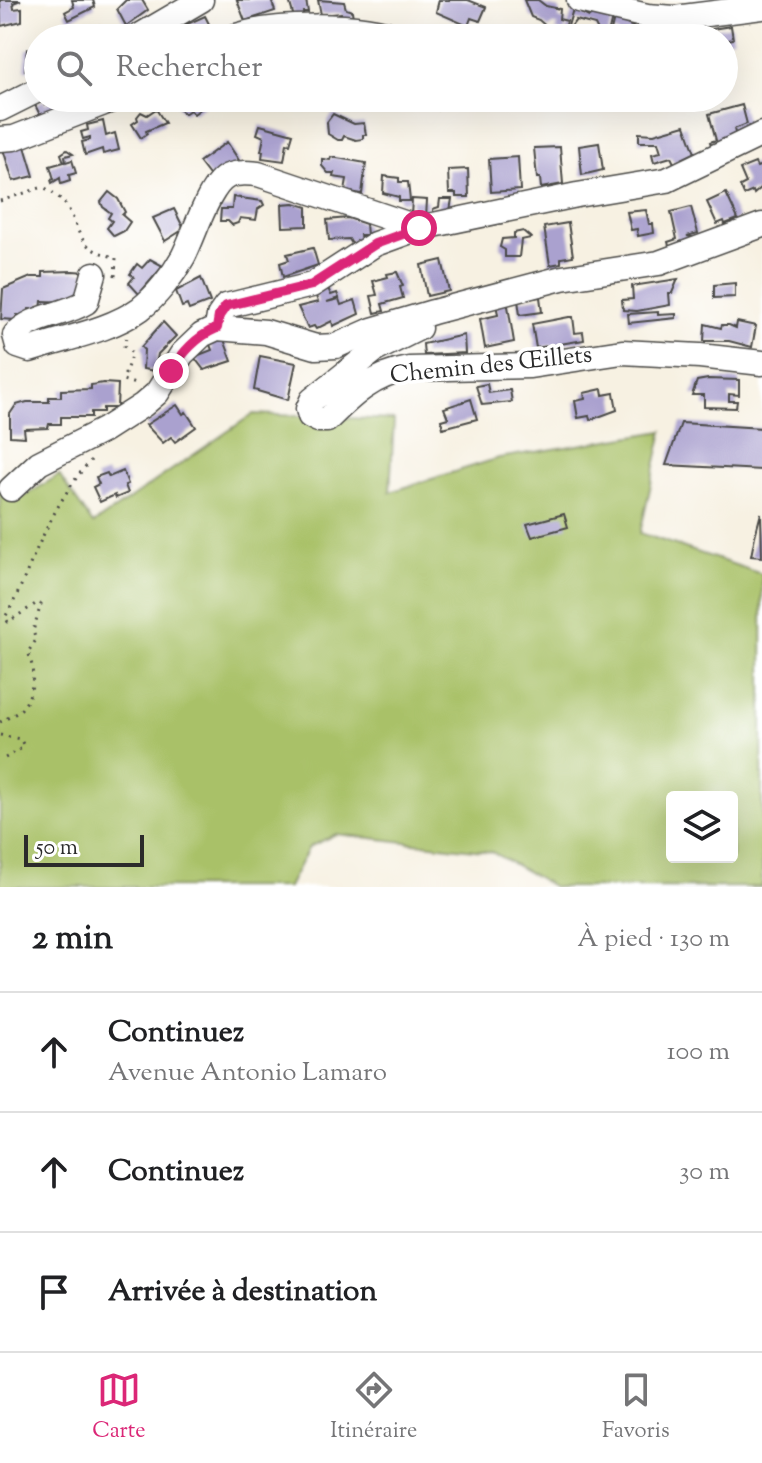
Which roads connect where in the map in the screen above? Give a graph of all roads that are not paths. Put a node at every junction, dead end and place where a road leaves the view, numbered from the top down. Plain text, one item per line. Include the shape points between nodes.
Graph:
1 (201, 0) edge
2 (579, 0) edge
3 (762, 7) edge
4 (160, 24) edge
5 (24, 97) edge
6 (0, 109) edge
7 (81, 112) edge
8 (762, 134) edge
9 (0, 139) edge
10 (762, 225) edge
11 (419, 228) junction
12 (94, 274) dead end
13 (433, 312) junction
14 (217, 328) junction
15 (762, 363) edge
16 (11, 489) dead end

1 - 4 street
2 - 3 street via 675,18
5 - 6 street
7 - 9 street
8 - 11 street via 667,180
10 - 13 street via 659,263 562,278
11 - 12 street via 258,174 226,176 183,257 142,308 30,350 18,346 15,335 22,327 86,302
11 - 14 street via 375,244 312,285 226,306
13 - 14 street via 336,346
13 - 15 street, Chemin des Œillets via 431,320 375,350 312,400 310,416 327,420 373,379 409,369 530,366 622,352
14 - 16 street via 182,354 143,405 39,463

